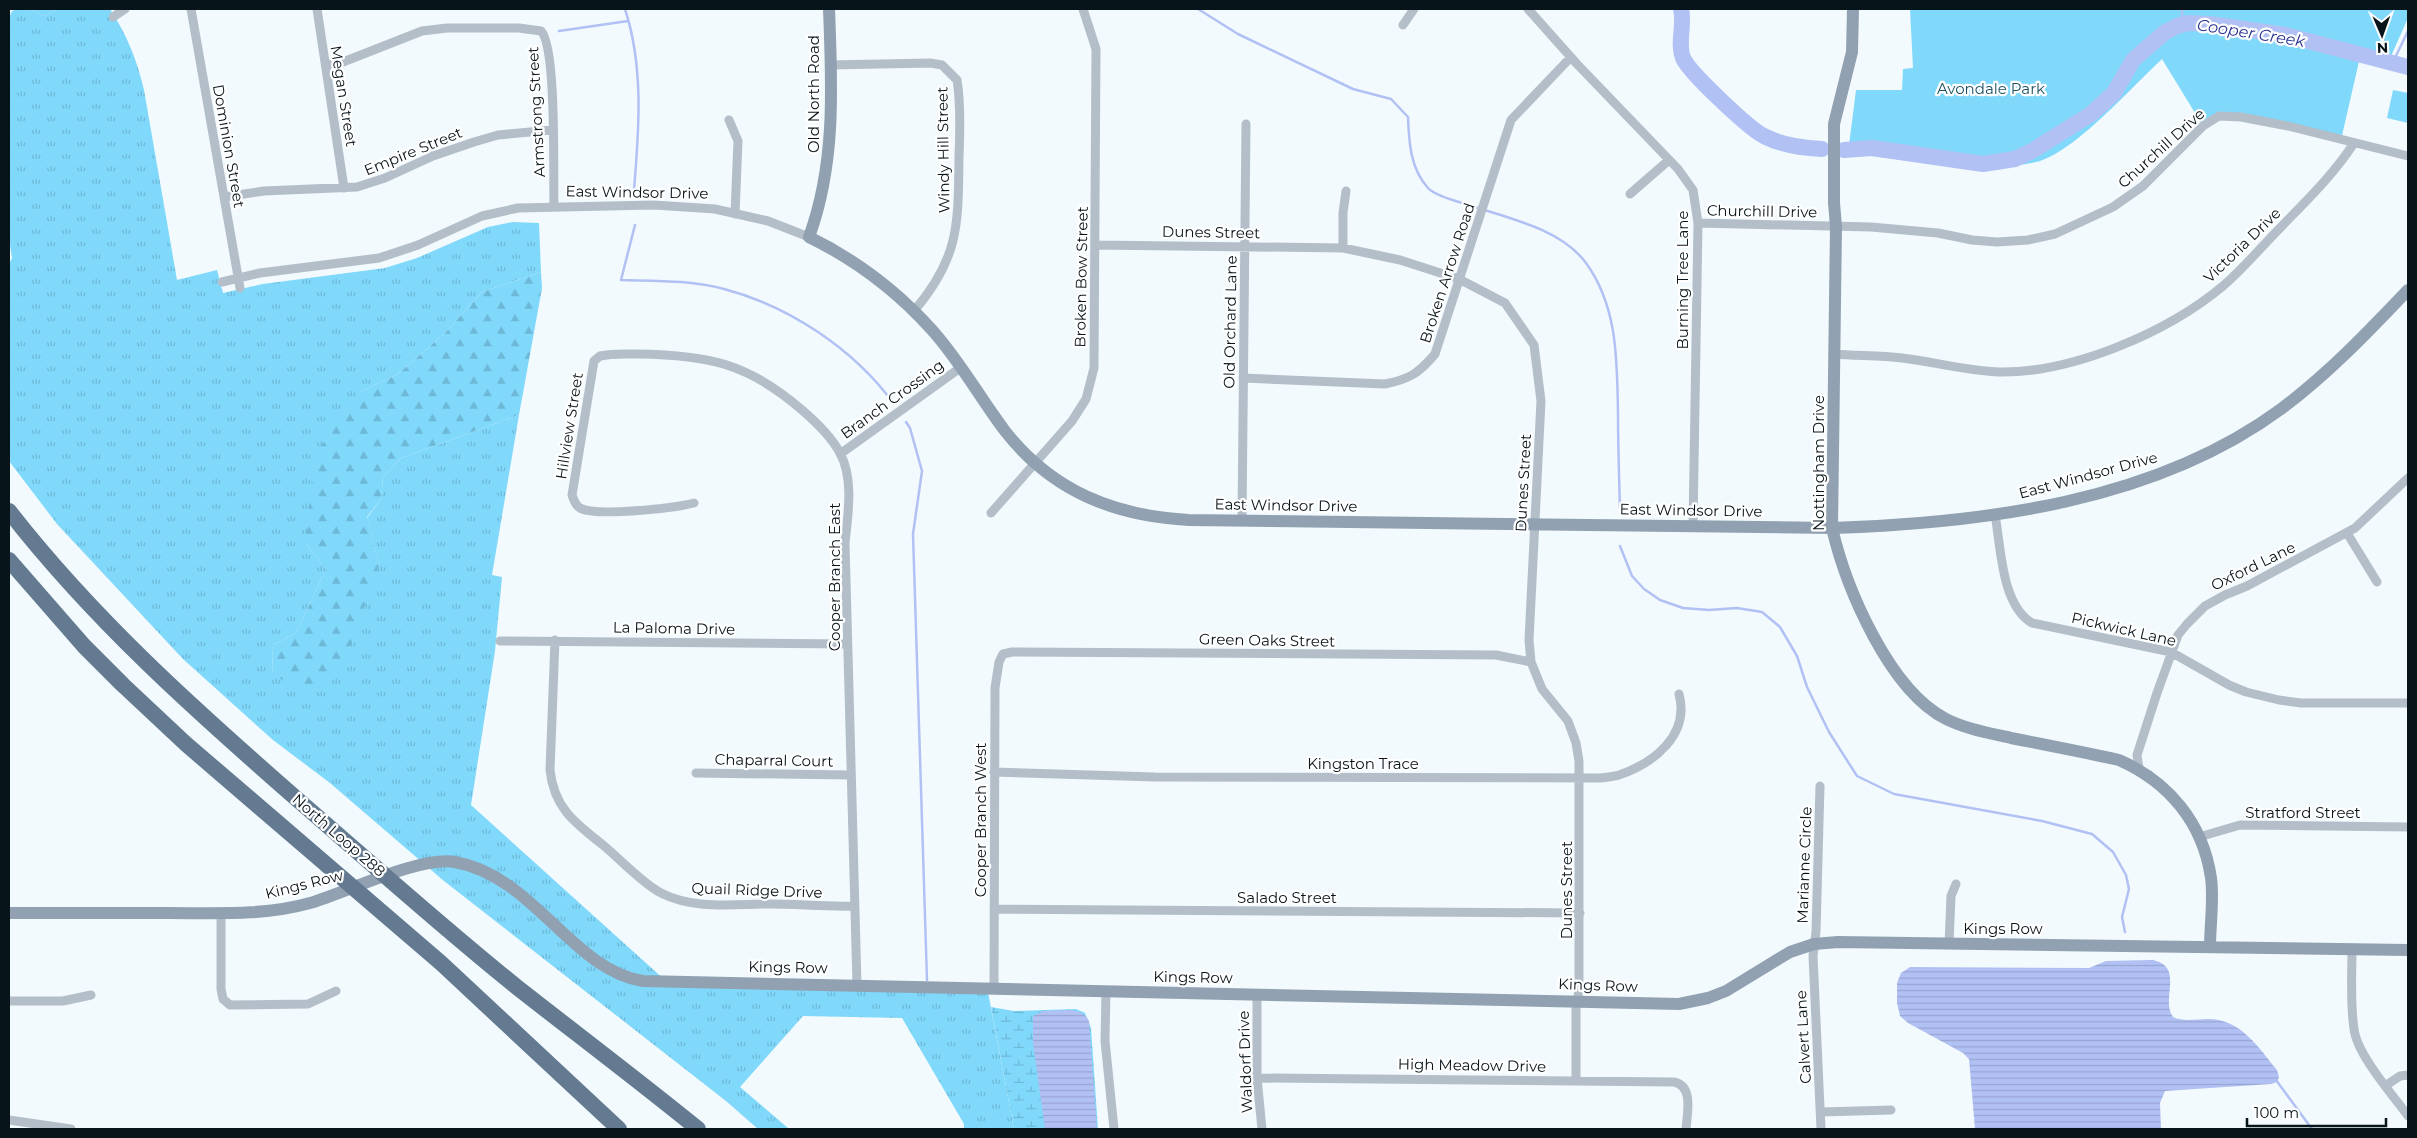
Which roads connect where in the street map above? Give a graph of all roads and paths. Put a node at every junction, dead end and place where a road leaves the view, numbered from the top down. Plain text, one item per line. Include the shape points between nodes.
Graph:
1 (125, 9) edge
2 (191, 9) edge
3 (316, 9) edge
4 (829, 9) edge
5 (1083, 9) edge
6 (1414, 9) edge
7 (1528, 9) edge
8 (1853, 9) edge
9 (112, 17) dead end
10 (1403, 25) dead end
11 (1570, 57) junction
12 (326, 65) junction
13 (830, 65) junction
14 (729, 120) dead end
15 (1246, 124) dead end
16 (552, 130) junction
17 (2354, 144) junction
18 (2408, 156) edge
19 (1669, 160) junction
20 (344, 188) junction
21 (1346, 191) dead end
22 (1630, 194) dead end
23 (224, 197) junction
24 (554, 207) junction
25 (735, 214) junction
26 (1698, 224) junction
27 (1836, 226) junction
28 (809, 237) junction
29 (1096, 244) junction
30 (1245, 246) junction
31 (1343, 248) junction
32 (238, 277) junction
33 (1459, 279) junction
34 (222, 282) dead end
35 (240, 288) dead end
36 (2406, 296) edge
37 (914, 311) junction
38 (1834, 354) junction
39 (594, 361) joint
40 (960, 368) junction
41 (1243, 378) junction
42 (840, 454) junction
43 (1035, 464) junction
44 (2408, 478) edge
45 (694, 503) dead end
46 (9, 510) edge
47 (991, 513) dead end
48 (1995, 515) junction
49 (1242, 520) junction
50 (1535, 524) junction
51 (1693, 526) junction
52 (1832, 528) junction
53 (2346, 533) junction
54 (9, 560) edge
55 (2377, 582) dead end
56 (555, 640) junction
57 (500, 641) dead end
58 (847, 644) junction
59 (2171, 652) junction
60 (1003, 654) joint
61 (1531, 662) junction
62 (1680, 694) dead end
63 (2408, 703) edge
64 (2139, 768) junction
65 (994, 772) junction
66 (696, 773) dead end
67 (850, 775) junction
68 (1580, 779) junction
69 (1820, 786) dead end
70 (2408, 827) edge
71 (2199, 837) junction
72 (386, 876) junction
73 (1956, 884) dead end
74 (354, 889) junction
75 (854, 906) junction
76 (994, 908) junction
77 (9, 913) edge
78 (1580, 913) junction
79 (221, 914) junction
80 (1814, 944) junction
81 (1949, 944) junction
82 (2210, 947) junction
83 (2352, 949) junction
84 (2408, 950) edge
85 (857, 985) junction
86 (994, 987) junction
87 (336, 991) dead end
88 (1106, 992) junction
89 (1257, 994) junction
90 (91, 996) dead end
91 (1577, 1000) junction
92 (9, 1001) edge
93 (2408, 1075) edge
94 (1257, 1078) junction
95 (1576, 1080) junction
96 (2385, 1086) junction
97 (1891, 1110) dead end
98 (1821, 1112) junction
99 (2408, 1116) edge
100 (9, 1120) edge
101 (71, 1129) edge
102 (619, 1129) edge
103 (698, 1129) edge
104 (1114, 1129) edge
105 (1262, 1129) edge
106 (1686, 1129) edge
107 (1821, 1129) edge

1 - 9 street
2 - 23 street, Dominion Street
3 - 12 street, Megan Street
4 - 13 street, Old North Road
5 - 29 street, Broken Bow Street via 1096,49
6 - 10 street
7 - 11 street, Burning Tree Lane
8 - 27 street, Nottingham Drive via 1852,52 1834,124
11 - 19 street, Burning Tree Lane
11 - 33 street, Broken Arrow Road via 1511,120
12 - 16 street, Armstrong Street via 343,62 422,31 447,28 537,29 546,38 550,58
12 - 20 street, Megan Street
13 - 28 street, Old North Road via 829,160 818,213
13 - 37 street, Windy Hill Street via 930,63 942,65 957,80 960,195 956,238 939,278
14 - 25 street via 738,141
15 - 30 street, Old Orchard Lane
16 - 20 street, Empire Street via 520,132 474,142 432,156 385,178
16 - 24 street, Armstrong Street
17 - 18 street, Churchill Drive
17 - 27 street, Churchill Drive via 2288,126 2219,116 2203,126 2143,186 2106,211 2055,234 2017,242 1998,242 1900,229
17 - 38 street, Victoria Drive via 2343,161 2224,285 2172,321 2114,349 2052,365 1999,372 1902,358
19 - 22 street
19 - 26 street, Burning Tree Lane via 1693,190
20 - 23 street, Empire Street via 264,191
21 - 31 street
23 - 32 street, Dominion Street
24 - 25 street, East Windsor Drive via 678,206
24 - 32 street, East Windsor Drive via 495,212 379,258
25 - 28 street, East Windsor Drive via 768,221
26 - 27 street, Churchill Drive
26 - 51 street, Burning Tree Lane
27 - 38 street, Nottingham Drive
28 - 37 street, East Windsor Drive via 881,281
29 - 30 street, Dunes Street
29 - 43 street, Broken Bow Street via 1094,368 1086,399 1072,421
30 - 31 street, Dunes Street
30 - 41 street, Old Orchard Lane
31 - 33 street, Dunes Street via 1400,260
32 - 34 street, East Windsor Drive
32 - 35 street, Dominion Street
33 - 41 street, Broken Arrow Road via 1435,354 1422,370 1404,380 1386,384
33 - 50 street, Dunes Street via 1505,302 1534,344 1541,401
36 - 48 street, East Windsor Drive via 2327,372 2281,409 2219,447 2177,467 2115,488
37 - 40 street, East Windsor Drive
38 - 52 street, Nottingham Drive
39 - 42 street, Cooper Branch East via 611,354 664,354 699,357 729,365 760,379 786,396 818,424
39 - 45 street, Hillview Street via 572,495 574,503 581,509 654,511
40 - 42 street, Branch Crossing
40 - 43 street, East Windsor Drive via 1004,429
41 - 49 street, Old Orchard Lane
42 - 58 street, Cooper Branch East via 849,499 845,543
43 - 47 street, Broken Bow Street
43 - 49 street, East Windsor Drive via 1072,490 1126,511 1170,519
44 - 53 street, Oxford Lane via 2373,514
46 - 72 highway, North Loop 288 via 100,618 154,671
48 - 52 street, East Windsor Drive via 1903,526
48 - 59 street, Pickwick Lane via 1999,555 2014,605 2024,618 2032,623
49 - 50 street, East Windsor Drive
50 - 51 street, East Windsor Drive
50 - 61 street, Dunes Street via 1531,562
51 - 52 street, East Windsor Drive
52 - 64 street, Nottingham Drive via 1852,589 1889,665 1906,687 1932,711 1973,730 2119,760
53 - 55 street
53 - 59 street, Oxford Lane via 2206,606 2178,635
54 - 74 highway, North Loop 288 via 78,640 123,685 186,744
56 - 57 street, La Paloma Drive
56 - 58 street, La Paloma Drive
56 - 75 street, Quail Ridge Drive via 552,787 562,807 585,830 650,887 668,897 687,902
58 - 67 street, Cooper Branch East
59 - 63 street, Pickwick Lane via 2229,685 2279,700
59 - 64 street, Oxford Lane via 2137,755
60 - 61 street, Green Oaks Street via 1241,652 1496,656
60 - 65 street, Cooper Branch West via 995,688
61 - 68 street, Dunes Street via 1542,689 1568,721 1576,744
62 - 68 street, Kingston Trace via 1682,706 1677,731 1662,751 1638,768 1616,776
64 - 71 street, Nottingham Drive via 2168,790 2191,819
65 - 68 street, Kingston Trace via 1155,777
65 - 76 street, Cooper Branch West
66 - 67 street, Chaparral Court
67 - 75 street, Cooper Branch East
68 - 78 street, Dunes Street
69 - 80 street, Marianne Circle
70 - 71 street, Stratford Street via 2240,825
71 - 82 street, Nottingham Drive via 2211,880
72 - 74 street, Kings Row
72 - 85 street, Kings Row via 440,861 482,869 510,886 605,966 633,979
72 - 103 highway, North Loop 288 via 517,987
73 - 81 street via 1951,896
74 - 79 street, Kings Row via 279,910
74 - 102 highway, North Loop 288 via 523,1038
75 - 85 street, Cooper Branch East
76 - 78 street, Salado Street
76 - 86 street, Cooper Branch West
77 - 79 street, Kings Row
78 - 91 street, Dunes Street
79 - 87 street via 221,989 223,999 230,1005 308,1004
80 - 81 street, Kings Row
80 - 91 street, Kings Row via 1781,956 1731,988 1698,1001 1669,1004
80 - 98 street, Calvert Lane
81 - 82 street, Kings Row
82 - 83 street, Kings Row
83 - 84 street, Kings Row
83 - 96 street via 2354,1030 2359,1046
85 - 86 street, Kings Row
86 - 88 street, Kings Row
88 - 89 street, Kings Row
88 - 104 street via 1106,1041
89 - 91 street, Kings Row
89 - 94 street, Waldorf Drive
90 - 92 street via 63,1001
91 - 95 street, Dunes Street
93 - 96 street via 2400,1076
94 - 95 street, High Meadow Drive
94 - 105 street, Waldorf Drive
95 - 106 street, High Meadow Drive via 1674,1082 1685,1086
96 - 99 street
97 - 98 street
98 - 107 street, Calvert Lane
100 - 101 street

